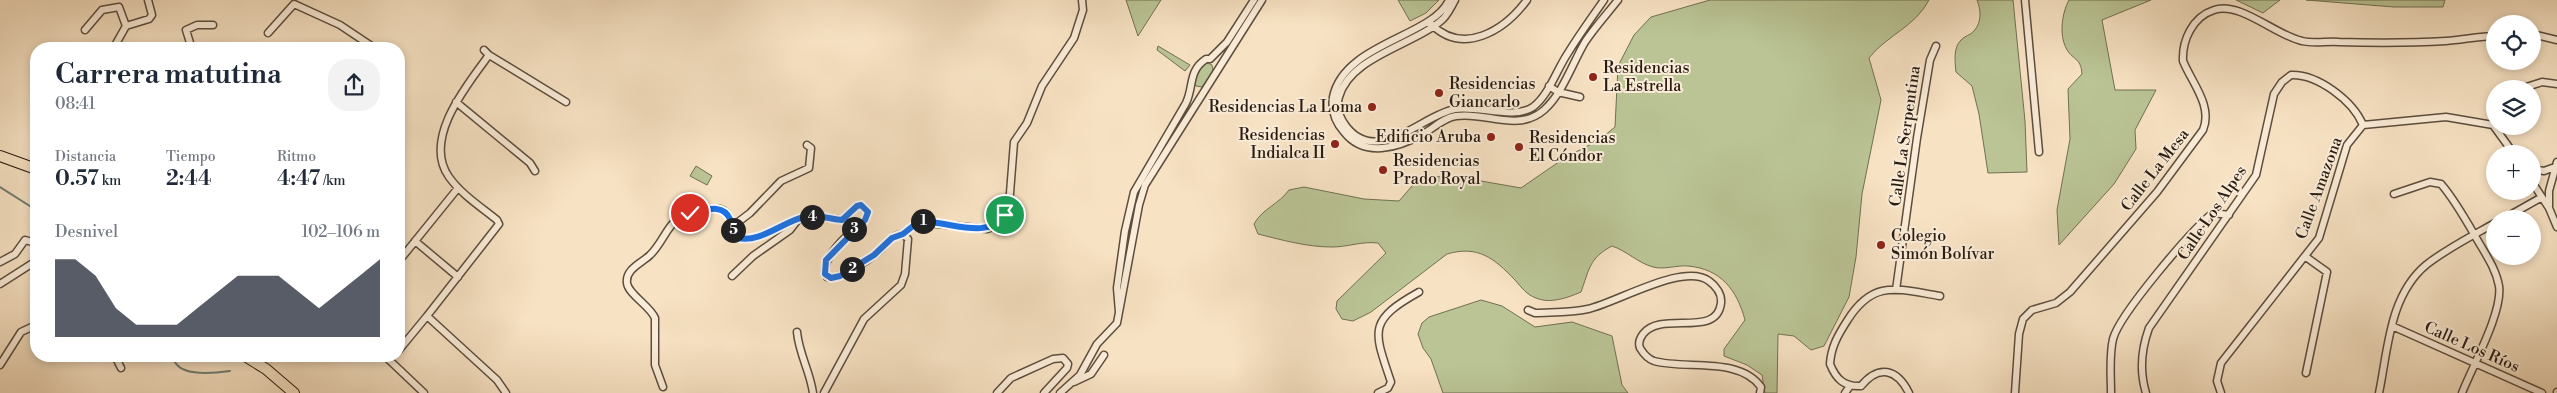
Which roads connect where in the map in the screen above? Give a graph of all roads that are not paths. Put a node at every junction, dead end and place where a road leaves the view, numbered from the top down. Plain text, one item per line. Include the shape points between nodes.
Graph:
1 (148, 0) edge
2 (1082, 0) edge
3 (1254, 0) edge
4 (1262, 0) edge
5 (1449, 0) edge
6 (1456, 0) edge
7 (1527, 0) edge
8 (1604, 0) edge
9 (1618, 0) edge
10 (2025, 0) edge
11 (1431, 23) junction
12 (213, 25) dead end
13 (126, 26) junction
14 (85, 30) dead end
15 (268, 33) dead end
16 (2541, 36) edge
17 (2486, 37) edge
18 (2557, 40) edge
19 (117, 42) edge
20 (190, 42) edge
21 (366, 42) edge
22 (1936, 46) dead end
23 (1210, 59) junction
24 (1221, 66) junction
25 (2541, 82) edge
26 (1192, 84) junction
27 (2557, 84) edge
28 (1549, 86) junction
29 (1204, 91) junction
30 (1558, 92) junction
31 (1580, 97) dead end
32 (456, 102) junction
33 (566, 102) dead end
34 (2486, 124) edge
35 (2363, 125) junction
36 (807, 145) dead end
37 (2039, 152) dead end
38 (0, 156) edge
39 (2556, 165) edge
40 (30, 167) edge
41 (2541, 170) edge
42 (535, 171) dead end
43 (458, 188) junction
44 (2394, 194) dead end
45 (2542, 197) joint
46 (2549, 208) junction
47 (2519, 210) edge
48 (2230, 215) junction
49 (798, 220) junction
50 (733, 226) junction
51 (2557, 227) edge
52 (2486, 229) edge
53 (903, 234) junction
54 (2475, 236) junction
55 (30, 241) edge
56 (415, 241) junction
57 (405, 254) edge
58 (2306, 257) junction
59 (0, 262) edge
60 (30, 265) edge
61 (732, 276) dead end
62 (458, 277) junction
63 (0, 284) edge
64 (1896, 290) junction
65 (1419, 292) dead end
66 (1940, 296) dead end
67 (1528, 310) dead end
68 (427, 316) junction
69 (1120, 316) junction
70 (2392, 326) junction
71 (30, 328) edge
72 (797, 332) dead end
73 (405, 343) edge
74 (1104, 355) dead end
75 (118, 362) edge
76 (262, 362) edge
77 (394, 362) edge
78 (2474, 363) junction
79 (0, 365) edge
80 (121, 368) dead end
81 (2306, 373) dead end
82 (1074, 382) junction
83 (663, 386) dead end
84 (1850, 386) junction
85 (1861, 390) edge
86 (2014, 391) edge
87 (294, 393) edge
88 (424, 393) edge
89 (506, 393) edge
90 (813, 393) edge
91 (824, 393) edge
92 (997, 393) edge
93 (1044, 393) edge
94 (1060, 393) edge
95 (1378, 393) edge
96 (1760, 393) edge
97 (1845, 393) edge
98 (1909, 393) edge
99 (2111, 393) edge
100 (2146, 393) edge
101 (2221, 393) edge
102 (2379, 393) edge
103 (2462, 393) edge
104 (2542, 393) edge

1 - 13 street via 152,15 149,19
2 - 53 street via 1083,10 1074,38 1042,86 1014,142 1009,206 999,224 987,229 918,222
3 - 23 street via 1223,48
4 - 24 street
5 - 11 street
6 - 11 street via 1444,18
7 - 11 street via 1503,25 1478,36 1450,38
8 - 28 street
9 - 30 street via 1586,41
10 - 37 street
11 - 28 street via 1371,61 1349,80 1338,104 1342,121 1350,131 1366,140 1386,140 1453,109 1524,111 1536,105
11 - 30 street via 1375,50 1354,66 1337,86 1333,100 1335,119 1347,136 1359,145 1394,146 1458,115 1498,120 1526,119 1544,110
12 - 20 street via 197,25 186,30
13 - 14 street via 119,6 113,6 102,10
13 - 19 street
15 - 21 street via 294,4 340,25
16 - 18 street
17 - 86 street, Calle La Mesa via 2437,42 2310,42 2286,36 2232,9 2213,10 2204,15 2184,40 2183,54 2183,61 2206,109 2207,122 2203,130 2158,192 2070,292 2056,303 2032,310 2023,319
22 - 64 street, Calle La Serpentina via 1930,60 1917,138
23 - 24 street
23 - 26 street via 1201,63 1191,77
24 - 29 street
25 - 27 street
26 - 29 street via 1198,91
26 - 69 street via 1186,103 1134,192 1117,288
28 - 30 street
29 - 69 street via 1141,195
30 - 31 street
32 - 33 street via 487,52
32 - 42 street via 530,163
32 - 43 street via 440,150 444,170
34 - 35 street, Calle Amazona via 2446,117
35 - 48 street, Calle Los Alpes via 2358,114 2327,88 2310,78 2291,75 2286,78 2272,100 2256,176
35 - 58 street, Calle Amazona via 2347,145 2322,228
36 - 50 street via 812,152 809,168 781,181
38 - 40 main road
39 - 41 street
39 - 46 street via 2549,191
43 - 56 street
43 - 62 street via 499,224
44 - 54 street via 2430,182 2440,184
45 - 46 street
45 - 47 street
46 - 51 street
48 - 99 street via 2213,213 2202,221 2124,318 2113,338
48 - 100 street, Calle Los Alpes via 2149,328 2141,367
49 - 50 street via 743,240 738,238
49 - 53 street via 808,216 842,220 861,205 868,212 865,220 826,260 825,274 831,278 846,273 879,252 892,238
49 - 61 street
50 - 83 street via 727,213 717,208 681,216 651,255 628,274 628,288 655,318 655,365
52 - 54 street
53 - 91 street via 908,242 901,285 864,319
54 - 70 street via 2427,264 2418,273 2403,294
54 - 78 street via 2494,270 2499,288 2489,333
55 - 59 street via 25,240 15,254
56 - 57 street
56 - 62 street
58 - 81 street via 2327,272
58 - 101 street, Calle Amazona via 2220,363 2217,381
60 - 63 street
62 - 68 street
64 - 66 street
64 - 84 street via 1868,295 1862,300 1833,345 1830,364 1842,382
65 - 95 street via 1399,303 1380,323 1382,355 1391,382 1388,388
67 - 96 street via 1535,313 1586,310 1645,290 1669,278 1700,275 1718,290 1720,306 1716,313 1702,323 1668,323 1650,328 1640,338 1642,351 1652,360 1731,369 1755,379 1761,387
68 - 73 street
68 - 89 street via 498,380
69 - 82 street
70 - 78 street, Calle Los Ríos
70 - 102 street
71 - 79 street via 21,332
72 - 90 street via 798,350 813,384
74 - 82 street via 1091,374
75 - 80 street
76 - 87 main road
77 - 88 street
78 - 103 street
78 - 104 street, Calle Los Ríos
82 - 94 street
84 - 85 street
84 - 97 street
85 - 98 street via 1872,375 1885,372 1899,377
92 - 93 street via 1011,378 1053,359 1064,358 1067,368

